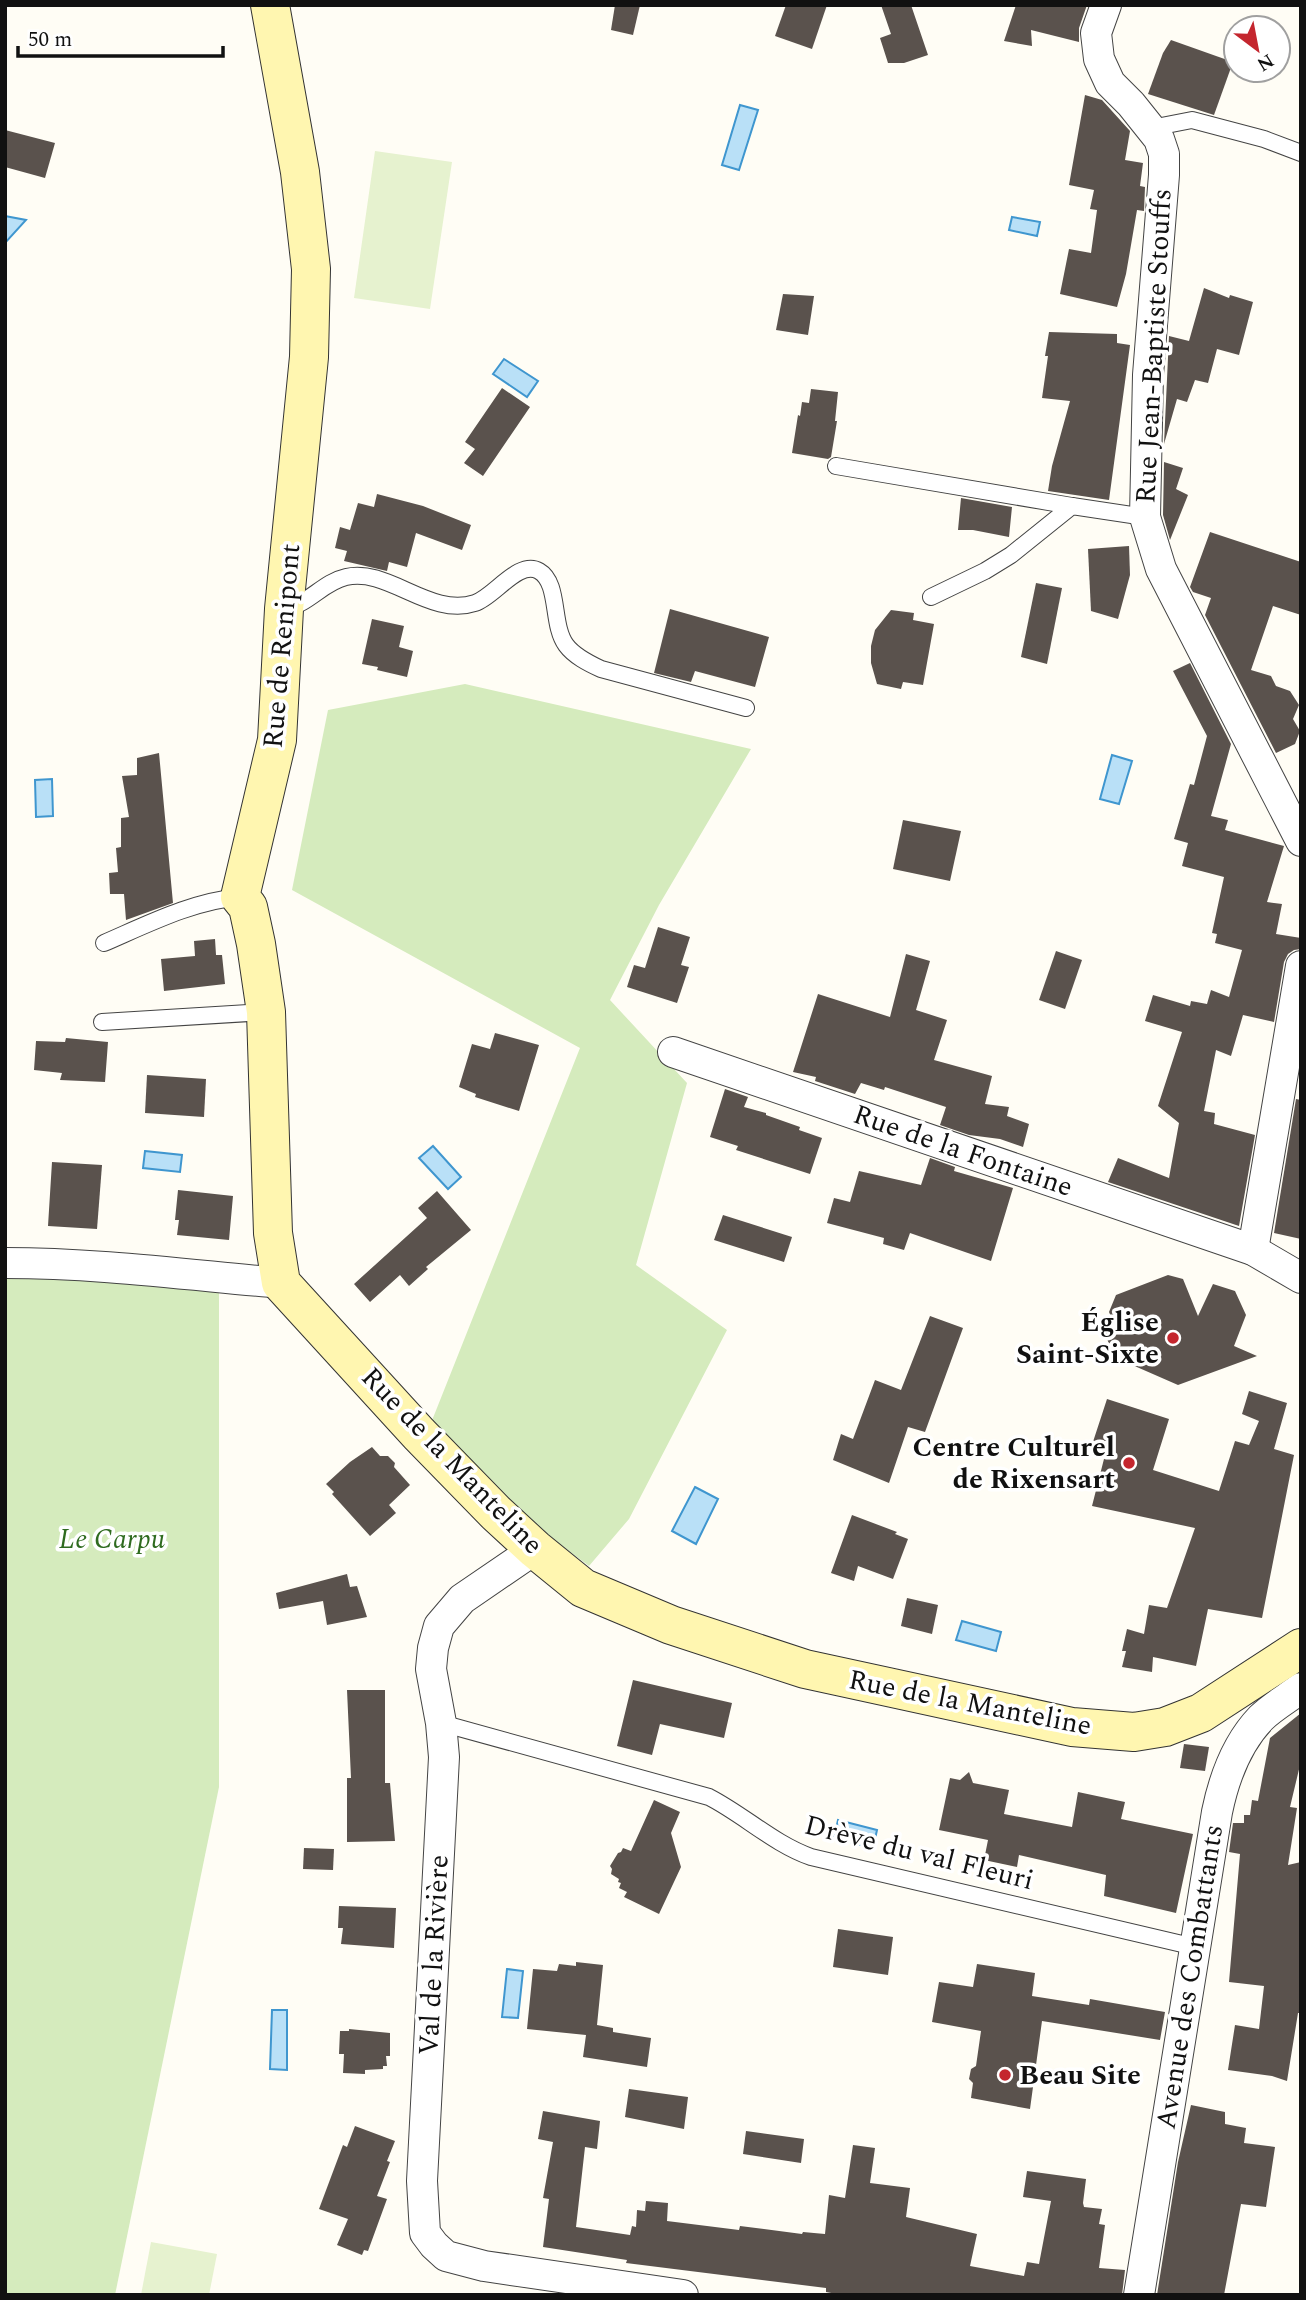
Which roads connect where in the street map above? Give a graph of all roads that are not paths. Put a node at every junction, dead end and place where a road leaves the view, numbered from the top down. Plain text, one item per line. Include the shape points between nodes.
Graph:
1 (270, 5) edge
2 (1106, 5) edge
3 (1151, 128) junction
4 (1301, 153) edge
5 (836, 466) dead end
6 (1072, 506) junction
7 (1144, 517) junction
8 (931, 597) dead end
9 (284, 610) junction
10 (746, 708) dead end
11 (1301, 841) edge
12 (240, 897) junction
13 (104, 943) dead end
14 (1301, 966) edge
15 (266, 1012) junction
16 (102, 1022) dead end
17 (673, 1052) dead end
18 (1253, 1250) junction
19 (5, 1263) edge
20 (1301, 1278) edge
21 (281, 1283) junction
22 (536, 1549) junction
23 (1301, 1648) edge
24 (1301, 1688) edge
25 (441, 1723) junction
26 (1195, 1947) junction
27 (683, 2295) edge
28 (1139, 2295) edge

1 - 9 street, Rue de Renipont via 300,172 311,269 309,357
2 - 3 street, Rue Jean-Baptiste Stouffs via 1096,33 1099,59 1110,83
3 - 4 lane via 1192,120
3 - 7 street, Rue Jean-Baptiste Stouffs via 1164,154 1164,175 1148,375
5 - 6 lane
6 - 7 lane
6 - 8 lane via 1011,555
7 - 11 street, Rue Jean-Baptiste Stouffs via 1161,569
9 - 10 lane via 345,577 369,577 437,603 475,603 530,568 545,576 559,632 580,658 601,669
9 - 12 street, Rue de Renipont via 277,740
12 - 13 lane via 175,913
12 - 15 street via 251,919
14 - 18 street
15 - 16 lane
15 - 21 street via 273,1233
17 - 18 street, Rue de la Fontaine
18 - 20 street, Rue de la Fontaine
19 - 21 street via 155,1270
21 - 22 street, Rue de la Manteline via 429,1444
22 - 23 street, Rue de la Manteline via 583,1588 671,1625 805,1669 1072,1727 1134,1732 1165,1727 1201,1713
22 - 25 street, Val de la Rivière via 462,1599 439,1626 431,1668
24 - 26 street, Avenue des Combattants via 1261,1718 1238,1749 1224,1781
25 - 26 lane, Drève du val Fleuri via 709,1797 790,1850 811,1857
25 - 27 street, Val de la Rivière via 442,1815 422,2181 425,2234 446,2256 484,2266
26 - 28 street, Avenue des Combattants

